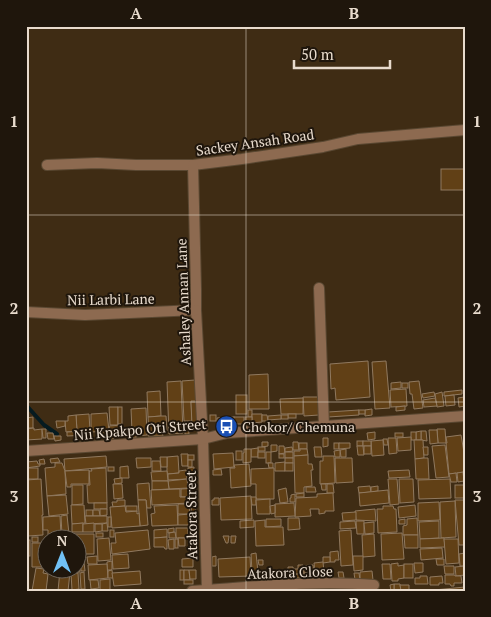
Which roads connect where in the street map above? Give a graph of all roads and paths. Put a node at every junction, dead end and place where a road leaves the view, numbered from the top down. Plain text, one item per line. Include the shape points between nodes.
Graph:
1 (465, 130) edge
2 (47, 164) dead end
3 (193, 165) junction
4 (319, 288) dead end
5 (196, 310) junction
6 (26, 312) edge
7 (465, 416) edge
8 (324, 426) junction
9 (203, 439) junction
10 (26, 451) edge
11 (374, 585) dead end
12 (207, 590) edge
13 (192, 591) edge

1 - 3 street, Sackey Ansah Road via 358,139
2 - 3 street, Sackey Ansah Road
3 - 5 street, Ashaley Annan Lane
4 - 8 street
5 - 6 street, Nii Larbi Lane via 85,315
5 - 9 street, Ashaley Annan Lane
7 - 8 street, Nii Kpakpo Oti Street
8 - 9 street, Nii Kpakpo Oti Street via 227,433
9 - 10 street, Nii Kpakpo Oti Street
9 - 12 street, Atakora Street
11 - 12 street, Atakora Close via 273,585
12 - 13 street, Atakora Close

